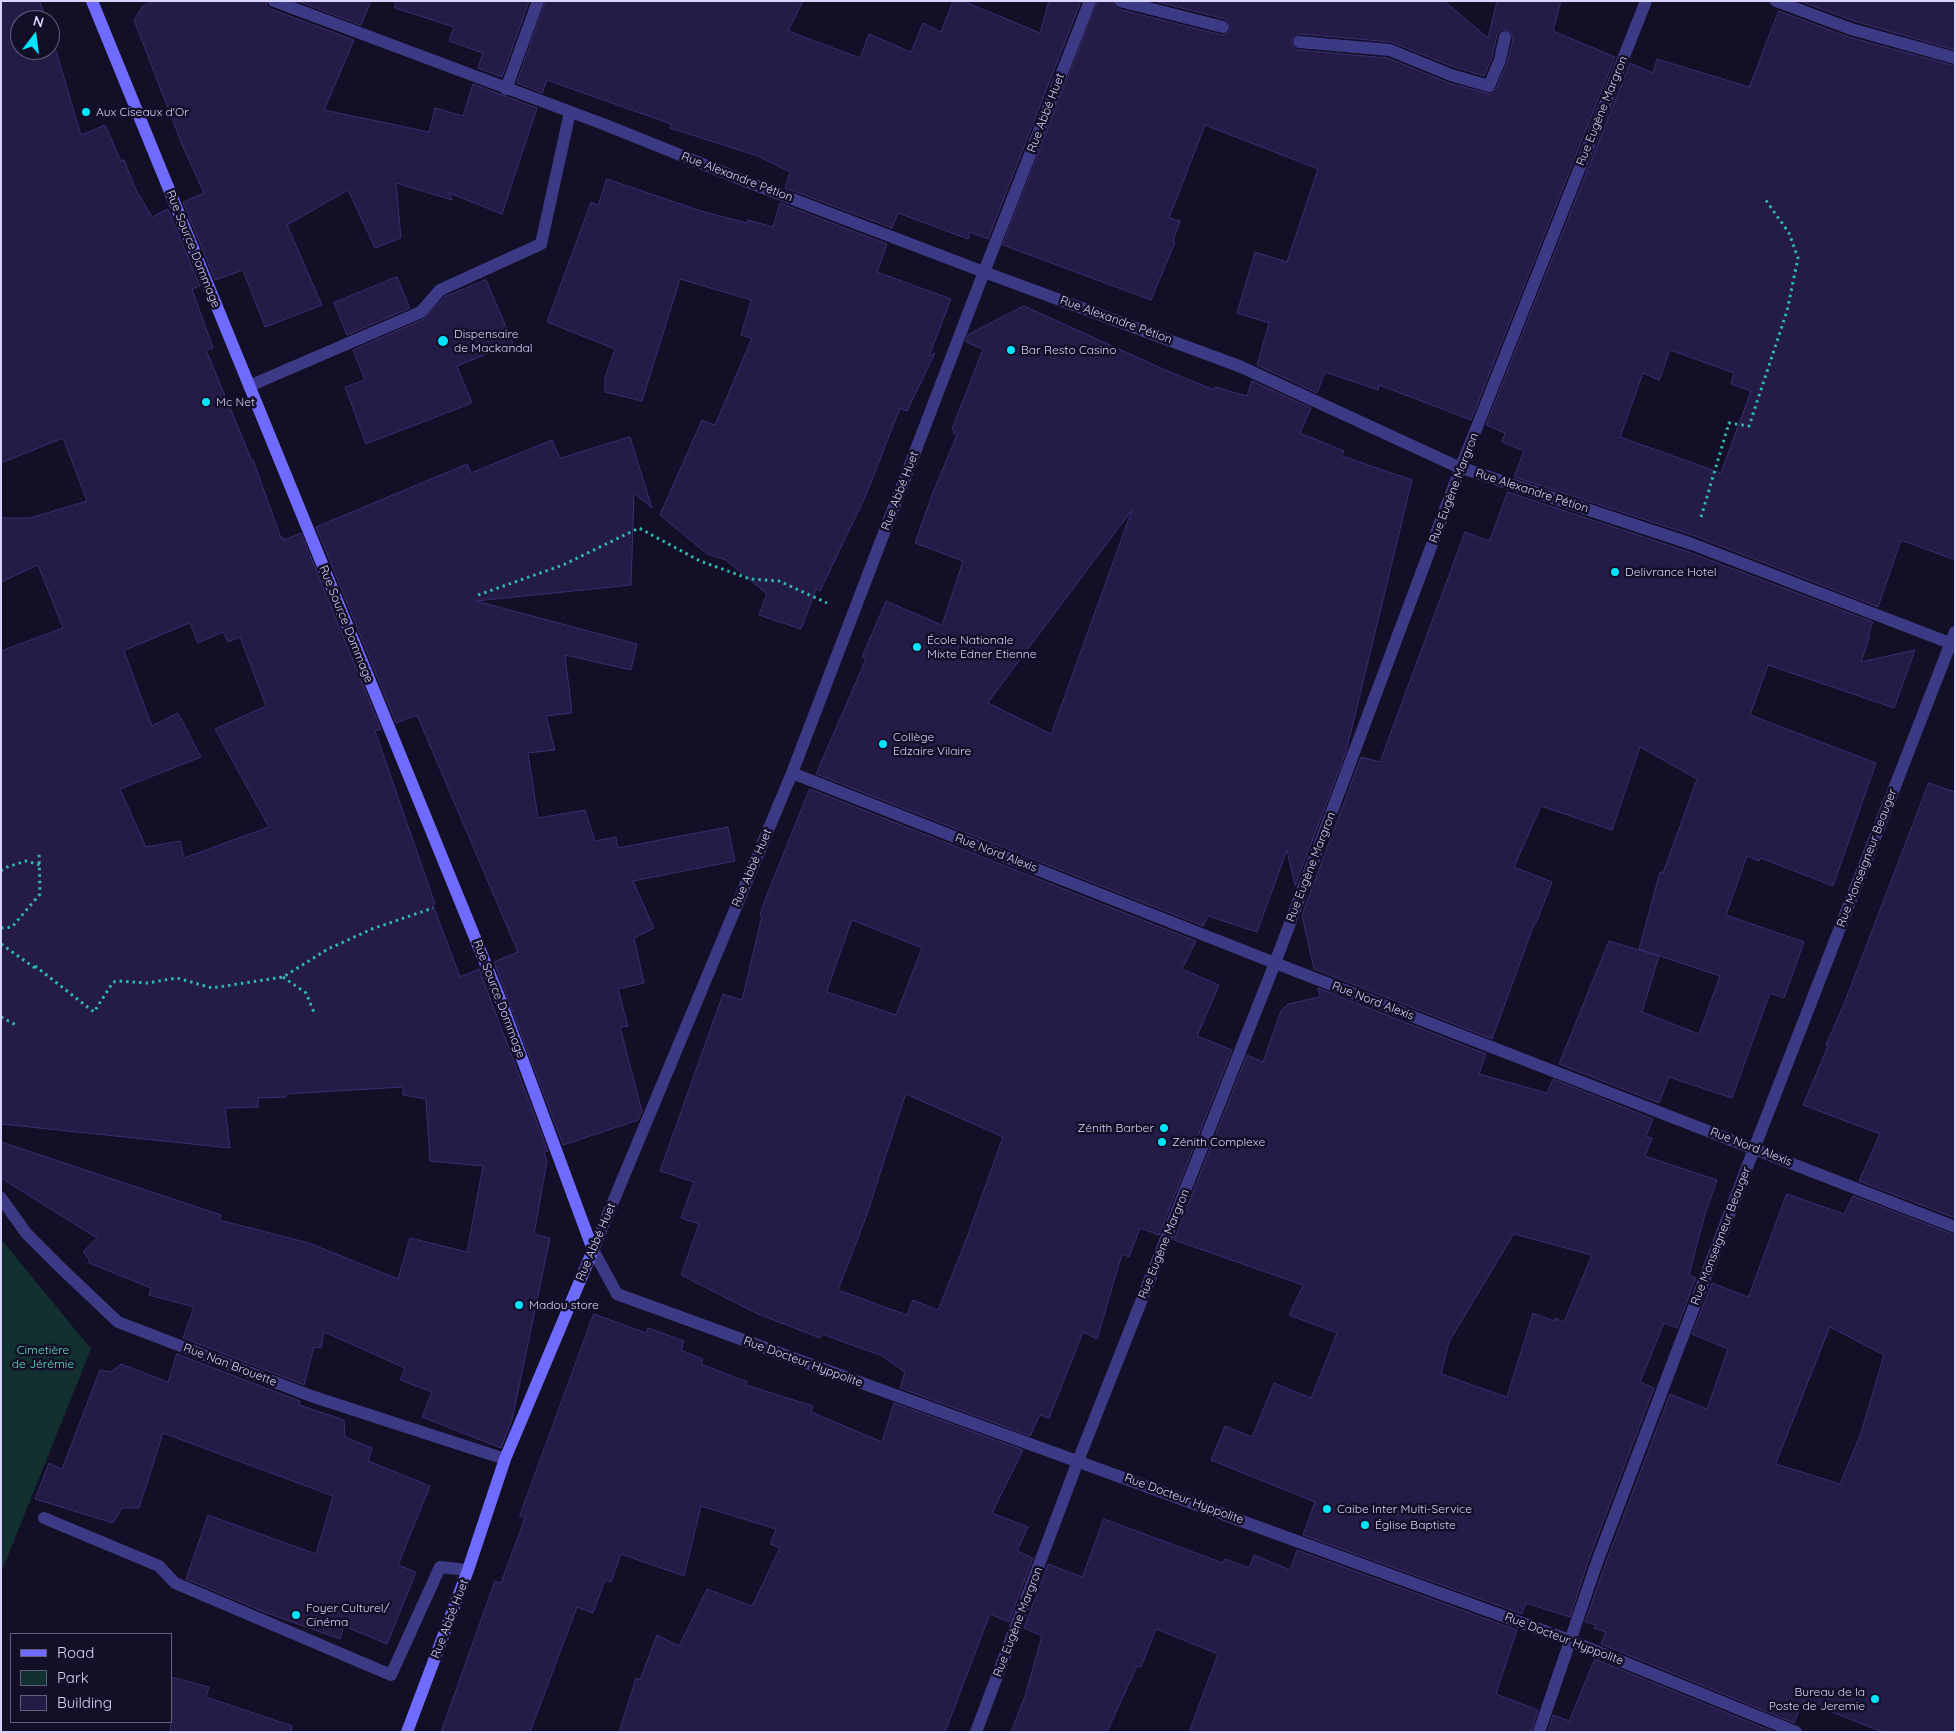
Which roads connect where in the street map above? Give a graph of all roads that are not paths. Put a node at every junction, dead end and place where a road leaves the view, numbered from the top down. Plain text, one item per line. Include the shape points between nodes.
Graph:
1 (92, 1) edge
2 (274, 1) edge
3 (538, 1) edge
4 (1090, 1) edge
5 (1120, 1) edge
6 (1646, 1) edge
7 (1776, 1) edge
8 (1223, 27) dead end
9 (1505, 37) dead end
10 (1299, 42) dead end
11 (1955, 58) edge
12 (506, 89) junction
13 (570, 112) junction
14 (984, 272) junction
15 (249, 386) junction
16 (1461, 467) junction
17 (1953, 640) edge
18 (792, 773) junction
19 (1275, 963) junction
20 (1754, 1149) junction
21 (1, 1198) edge
22 (1955, 1227) edge
23 (593, 1250) junction
24 (505, 1459) junction
25 (1078, 1461) junction
26 (44, 1518) dead end
27 (468, 1570) junction
28 (1569, 1640) junction
29 (407, 1732) edge
30 (976, 1732) edge
31 (1539, 1732) edge
32 (1796, 1732) edge

1 - 15 main road, Rue Source Dommage
2 - 12 street, Rue Alexandre Pétion
3 - 12 street
4 - 14 street, Rue Abbé Huet
5 - 8 street
6 - 16 street, Rue Eugène Margron
7 - 11 street via 1850,29
9 - 10 street via 1489,86 1451,75 1390,50
12 - 13 street, Rue Alexandre Pétion
13 - 14 street, Rue Alexandre Pétion
13 - 15 street via 541,244 440,290 421,312
14 - 16 street, Rue Alexandre Pétion via 1239,366
14 - 18 street, Rue Abbé Huet
15 - 23 main road, Rue Source Dommage via 500,999
16 - 17 street, Rue Alexandre Pétion via 1692,544
16 - 19 street, Rue Eugène Margron
17 - 20 street, Rue Monseigneur Beauger
18 - 19 street, Rue Nord Alexis
18 - 23 street, Rue Abbé Huet
19 - 20 street, Rue Nord Alexis
19 - 25 street, Rue Eugène Margron
20 - 22 street, Rue Nord Alexis
20 - 28 street, Rue Monseigneur Beauger
21 - 24 street, Rue Nan Brouette via 26,1232 118,1322 311,1396
23 - 24 main road, Rue Abbé Huet
23 - 25 street, Rue Docteur Hyppolite via 617,1294
24 - 27 main road, Rue Abbé Huet
25 - 28 street, Rue Docteur Hyppolite
25 - 30 street, Rue Eugène Margron
26 - 27 street via 159,1566 175,1583 391,1675 440,1567
27 - 29 main road, Rue Abbé Huet
28 - 31 street, Rue Monseigneur Beauger
28 - 32 street, Rue Docteur Hyppolite

